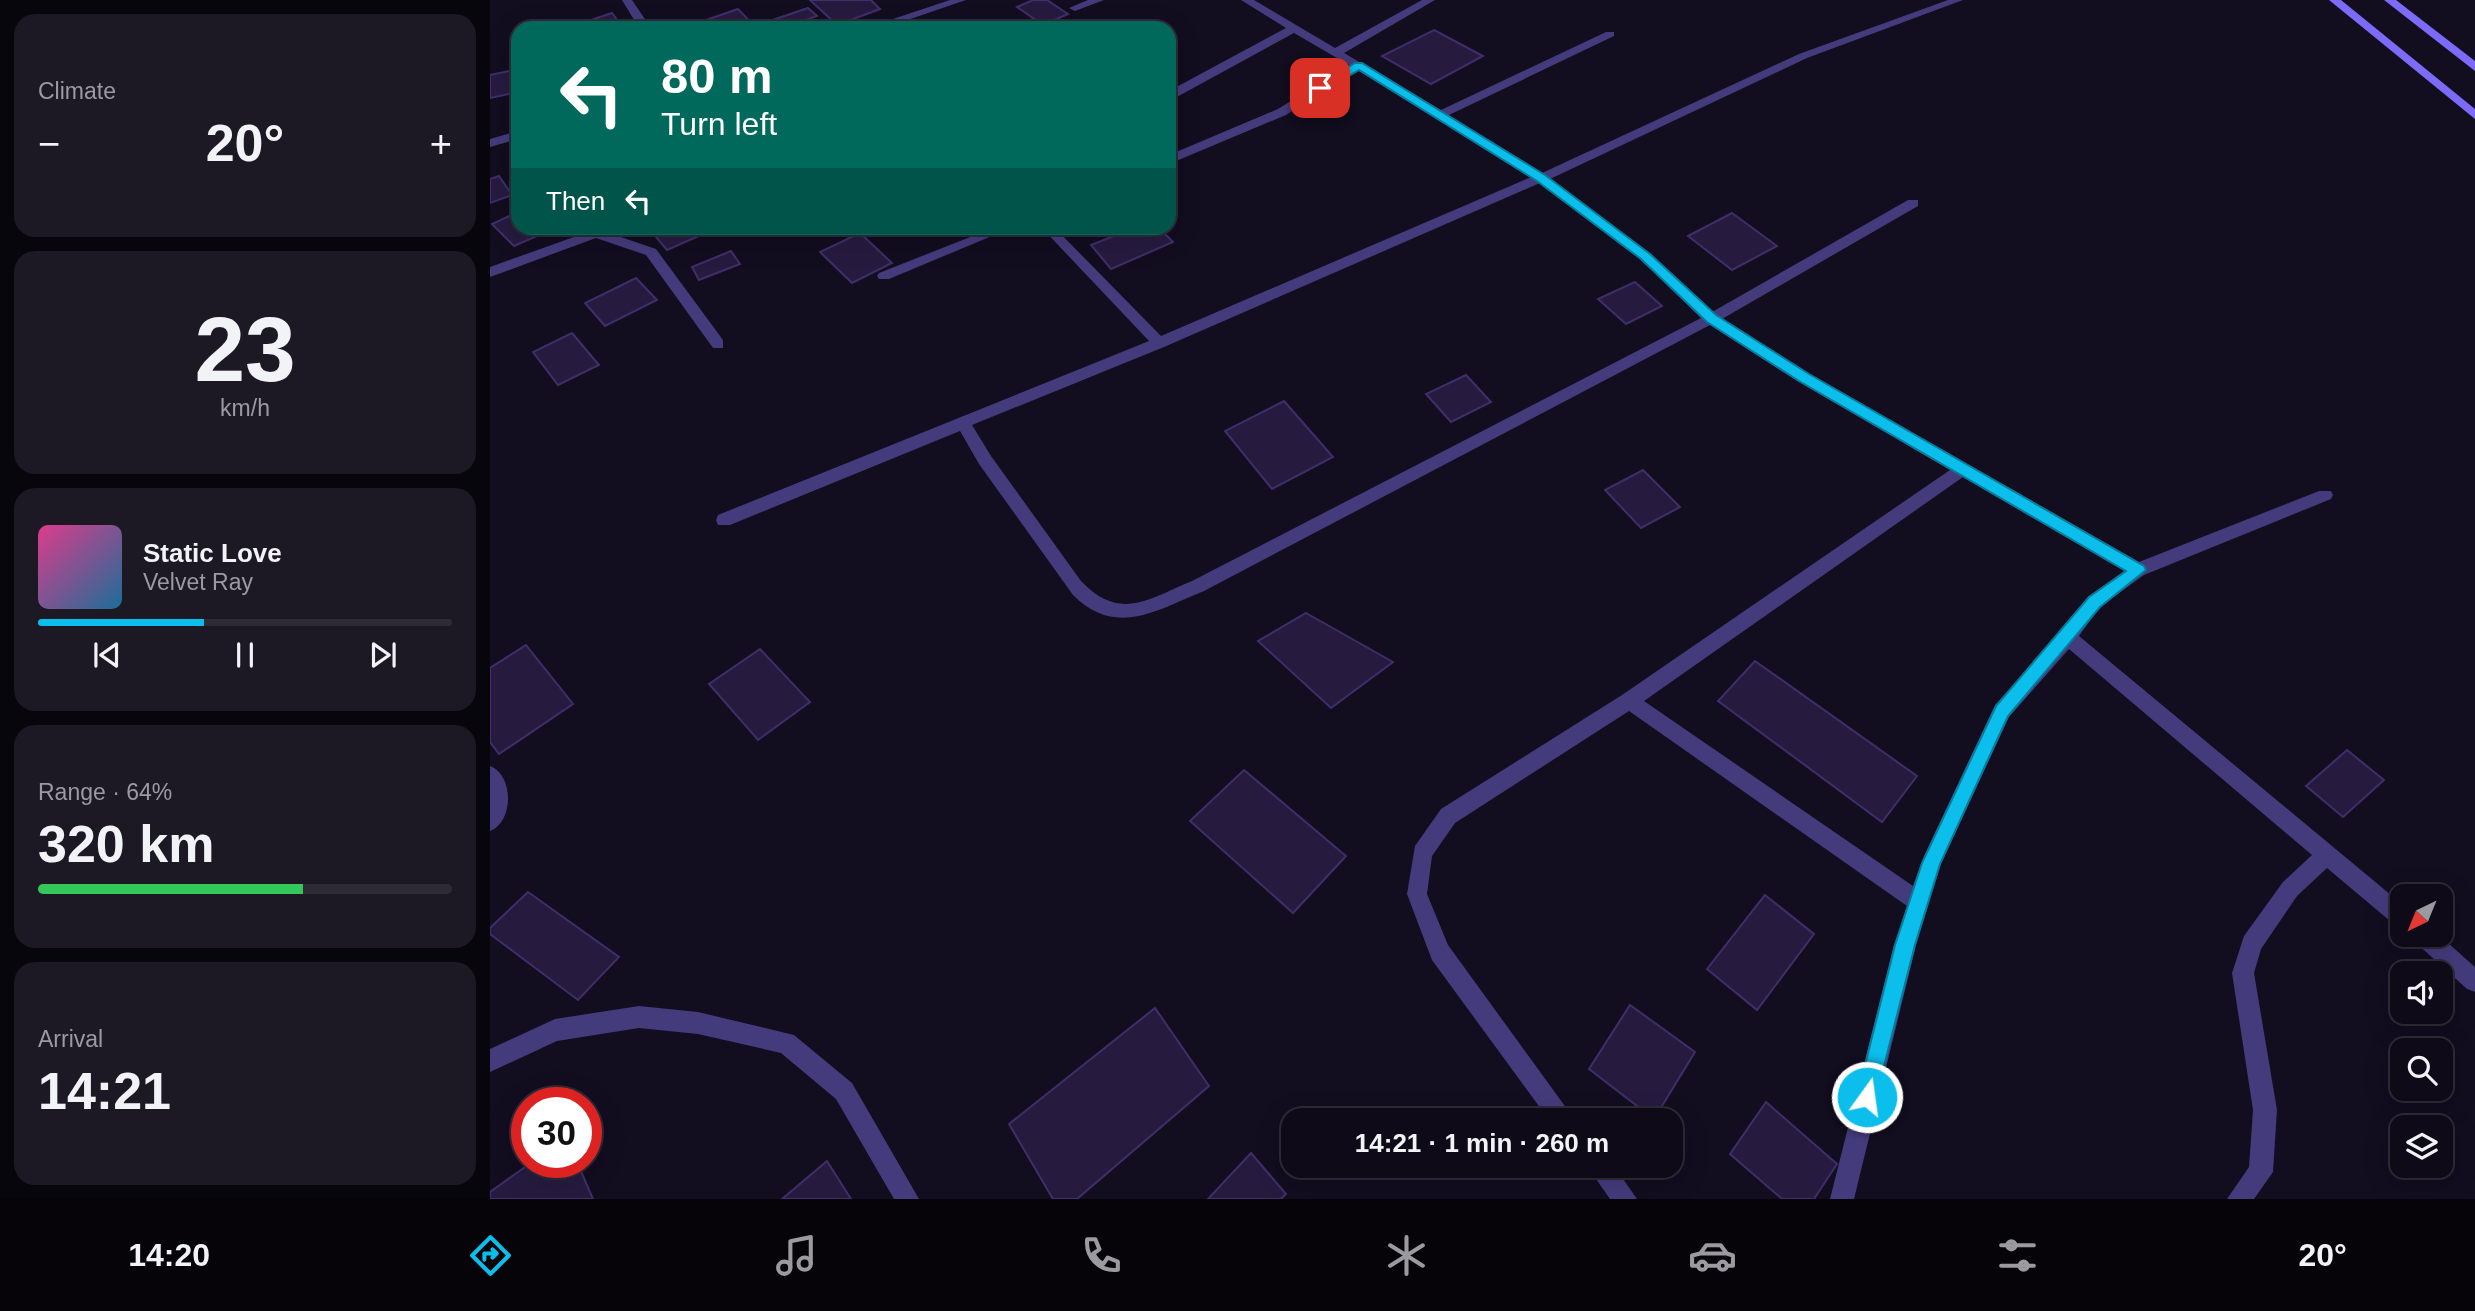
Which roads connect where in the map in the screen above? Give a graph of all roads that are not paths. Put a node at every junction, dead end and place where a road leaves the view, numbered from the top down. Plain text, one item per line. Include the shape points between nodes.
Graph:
1 (627, 0) edge
2 (961, 0) edge
3 (1099, 0) edge
4 (1246, 0) edge
5 (1430, 0) edge
6 (1958, 0) edge
7 (2334, 0) edge
8 (2389, 0) edge
9 (1076, 8) dead end
10 (640, 21) edge
11 (894, 21) edge
12 (1295, 28) junction
13 (1611, 34) dead end
14 (1336, 52) junction
15 (1359, 65) junction
16 (2475, 67) edge
17 (1176, 92) edge
18 (1440, 114) junction
19 (2475, 115) edge
20 (511, 137) edge
21 (490, 143) edge
22 (1176, 157) edge
23 (1541, 178) junction
24 (1913, 203) dead end
25 (591, 235) edge
26 (602, 235) edge
27 (986, 235) edge
28 (1055, 235) edge
29 (490, 272) edge
30 (884, 276) dead end
31 (1712, 319) junction
32 (1159, 343) junction
33 (718, 344) dead end
34 (962, 423) junction
35 (1963, 469) junction
36 (2325, 495) dead end
37 (724, 520) dead end
38 (2138, 570) junction
39 (2067, 637) junction
40 (1629, 701) junction
41 (490, 775) edge
42 (490, 821) edge
43 (2327, 855) junction
44 (1919, 902) junction
45 (2390, 908) edge
46 (2436, 947) edge
47 (2475, 981) edge
48 (490, 1061) edge
49 (1554, 1108) edge
50 (1608, 1178) edge
51 (907, 1199) edge
52 (1625, 1199) edge
53 (1842, 1199) edge
54 (2239, 1199) edge

1 - 10 street
2 - 11 street
3 - 9 street
4 - 12 street
5 - 14 street
6 - 23 street via 1803,56
7 - 19 main road
8 - 16 main road
12 - 14 street
12 - 17 street
13 - 18 street
14 - 15 street
15 - 18 street
15 - 22 street via 1272,117
18 - 23 street
20 - 21 street
23 - 31 street via 1646,257
23 - 32 street
24 - 31 street
25 - 29 street
26 - 33 street via 651,252
27 - 30 street
28 - 32 street
31 - 34 street via 1198,586 1117,612 1089,601 1075,586
31 - 35 street
32 - 34 street
34 - 37 street
35 - 38 street
35 - 40 street
36 - 38 street
38 - 39 street via 2094,602
39 - 43 street
39 - 44 street via 2002,711 1931,863
40 - 44 street
40 - 49 street via 1448,816 1422,853 1417,894 1440,952
41 - 42 street via 499,802
43 - 45 street
43 - 54 street via 2290,889 2252,944 2243,973 2265,1110 2261,1172
44 - 53 street
46 - 47 street
48 - 51 street via 555,1030 639,1017 698,1023 786,1044 844,1091
50 - 52 street

